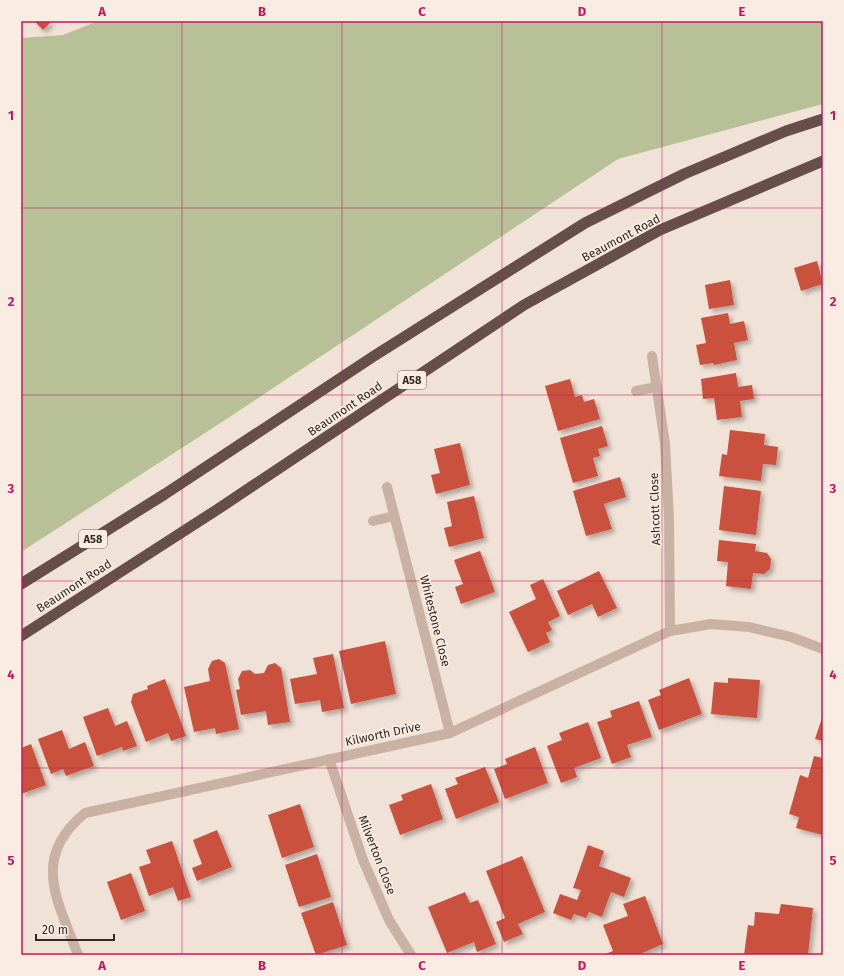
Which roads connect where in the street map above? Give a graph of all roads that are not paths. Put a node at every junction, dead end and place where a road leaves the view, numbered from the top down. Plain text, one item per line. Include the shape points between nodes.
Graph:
1 (823, 119) edge
2 (823, 161) edge
3 (652, 356) dead end
4 (656, 387) junction
5 (636, 391) dead end
6 (387, 487) dead end
7 (394, 516) junction
8 (373, 521) dead end
9 (21, 584) edge
10 (670, 631) junction
11 (21, 636) edge
12 (823, 649) edge
13 (450, 733) junction
14 (329, 759) junction
15 (78, 955) edge
16 (411, 955) edge

1 - 9 highway, A58 via 786,131 684,174 585,223
2 - 11 highway, Beaumont Road / A58 via 660,230 524,305 215,511
3 - 4 street, Ashcott Close
4 - 5 street
4 - 10 street, Ashcott Close via 665,444 669,518
6 - 7 street, Whitestone Close
7 - 8 street
7 - 13 street, Whitestone Close
10 - 12 street, Kilworth Drive via 711,624 749,627 791,637
10 - 13 street, Kilworth Drive
13 - 14 street, Kilworth Drive
14 - 15 street, Kilworth Drive via 85,813 69,826 57,846 52,870 55,893
14 - 16 street, Milverton Close via 363,860 389,920

